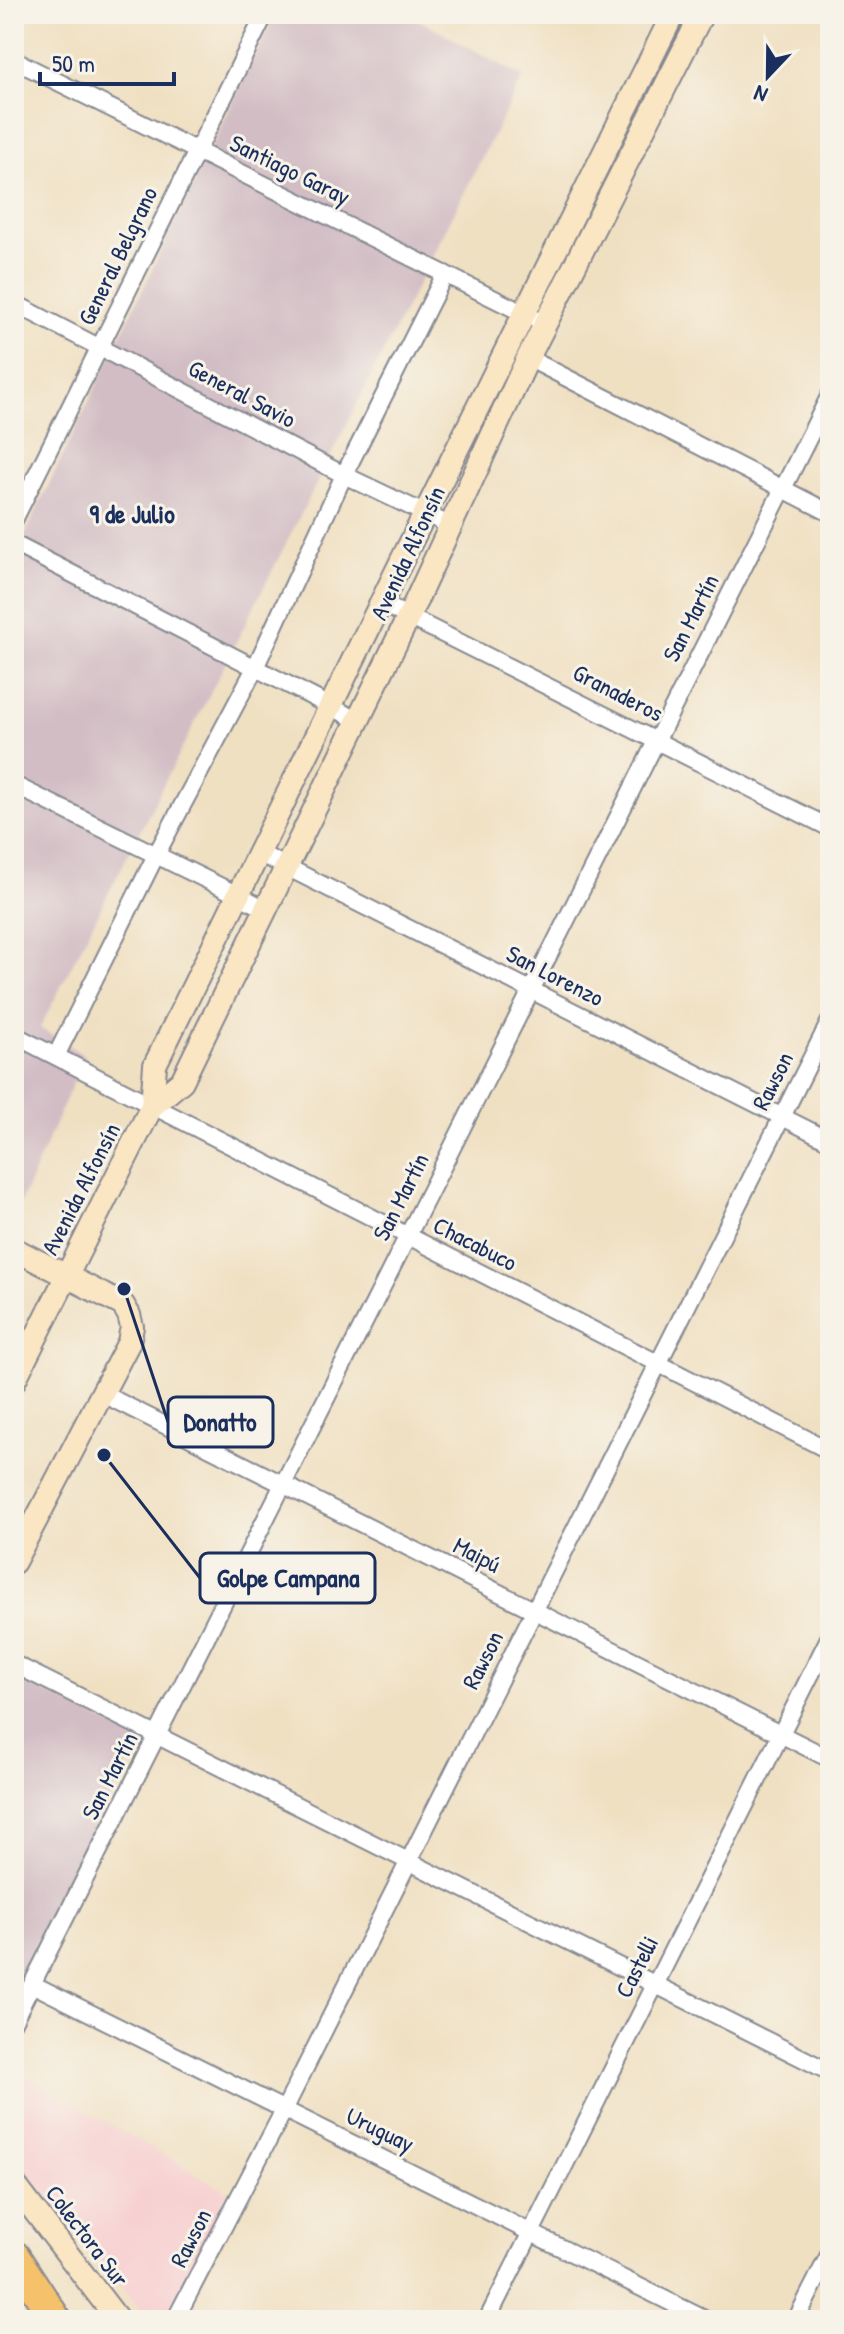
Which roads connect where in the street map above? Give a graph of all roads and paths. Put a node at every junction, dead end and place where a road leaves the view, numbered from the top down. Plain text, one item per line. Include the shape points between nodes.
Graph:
1 (265, 14) edge
2 (673, 14) edge
3 (702, 14) edge
4 (14, 60) edge
5 (197, 151) junction
6 (445, 274) junction
7 (14, 303) edge
8 (524, 312) junction
9 (545, 324) junction
10 (100, 346) junction
11 (528, 358) junction
12 (830, 395) edge
13 (344, 475) junction
14 (783, 489) junction
15 (830, 513) edge
16 (425, 514) junction
17 (14, 520) edge
18 (449, 525) junction
19 (14, 544) edge
20 (383, 604) junction
21 (409, 616) junction
22 (255, 668) junction
23 (332, 707) junction
24 (357, 720) junction
25 (657, 740) junction
26 (14, 785) edge
27 (830, 828) edge
28 (259, 853) junction
29 (156, 855) junction
30 (285, 866) junction
31 (238, 895) junction
32 (264, 908) junction
33 (531, 990) junction
34 (830, 1021) edge
35 (14, 1035) edge
36 (56, 1056) junction
37 (152, 1106) junction
38 (782, 1117) junction
39 (830, 1141) edge
40 (407, 1237) junction
41 (14, 1249) edge
42 (67, 1274) junction
43 (658, 1364) junction
44 (14, 1381) edge
45 (103, 1394) junction
46 (830, 1451) edge
47 (283, 1484) junction
48 (14, 1562) edge
49 (535, 1611) junction
50 (830, 1636) edge
51 (14, 1664) edge
52 (781, 1734) junction
53 (157, 1735) junction
54 (830, 1759) edge
55 (409, 1861) junction
56 (32, 1984) junction
57 (655, 1984) junction
58 (14, 2020) edge
59 (830, 2072) edge
60 (284, 2110) junction
61 (14, 2184) edge
62 (531, 2233) junction
63 (830, 2253) edge
64 (14, 2256) edge
65 (56, 2320) edge
66 (118, 2320) edge
67 (175, 2320) edge
68 (487, 2320) edge
69 (706, 2320) edge
70 (796, 2320) edge

1 - 5 street, General Belgrano
2 - 8 main road, Avenida Alfonsín
3 - 9 main road, Avenida Alfonsín
4 - 5 street, Santiago Garay
5 - 6 street, Santiago Garay
5 - 10 street, General Belgrano
6 - 8 street, Santiago Garay
6 - 13 street
7 - 10 street, General Savio
8 - 9 street, Santiago Garay
8 - 16 main road, Avenida Alfonsín
9 - 11 main road, Avenida Alfonsín
10 - 13 street, General Savio
10 - 17 street, General Belgrano
11 - 14 street
11 - 18 main road, Avenida Alfonsín
12 - 14 street, San Martín
13 - 16 street, General Savio
13 - 22 street
14 - 15 street
14 - 25 street, San Martín
16 - 18 street, General Savio
16 - 20 main road, Avenida Alfonsín
18 - 21 main road, Avenida Alfonsín
19 - 22 street
20 - 21 street, Granaderos
20 - 23 main road, Avenida Alfonsín
21 - 24 main road, Avenida Alfonsín
21 - 25 street, Granaderos
22 - 23 street
22 - 29 street
23 - 24 street
23 - 28 main road, Avenida Alfonsín
24 - 30 main road, Avenida Alfonsín
25 - 27 street, Granaderos
25 - 33 street, San Martín
26 - 29 street
28 - 30 street, San Lorenzo
28 - 31 main road, Avenida Alfonsín
29 - 31 street
29 - 36 street
30 - 32 main road, Avenida Alfonsín
30 - 33 street, San Lorenzo
31 - 32 street
31 - 37 main road, Avenida Alfonsín via 155,1065
32 - 37 main road, Avenida Alfonsín via 182,1081
33 - 38 street, San Lorenzo
33 - 40 street, San Martín
34 - 38 street, Rawson
35 - 36 street, Chacabuco
36 - 37 street, Chacabuco
37 - 40 street, Chacabuco
37 - 42 main road, Avenida Alfonsín
38 - 39 street, San Lorenzo
38 - 43 street, Rawson
40 - 43 street, Chacabuco
40 - 47 street, San Martín
41 - 42 main road
42 - 44 main road, Avenida Alfonsín
42 - 45 main road via 123,1305 129,1315 129,1342
43 - 46 street, Chacabuco
43 - 49 street, Rawson
45 - 47 street, Maipú
45 - 48 main road
47 - 49 street, Maipú
47 - 53 street, San Martín
49 - 52 street, Maipú
49 - 55 street, Rawson
50 - 52 street, Castelli
51 - 53 street
52 - 54 street, Maipú
52 - 57 street, Castelli
53 - 55 street
53 - 56 street, San Martín
55 - 57 street
55 - 60 street, Rawson
56 - 58 street, San Martín
56 - 60 street, Uruguay
57 - 59 street
57 - 62 street, Castelli
60 - 62 street, Uruguay
60 - 67 street, Rawson
61 - 66 main road, Colectora Sur
62 - 68 street, Castelli
62 - 69 street, Uruguay
63 - 70 street
64 - 65 highway

